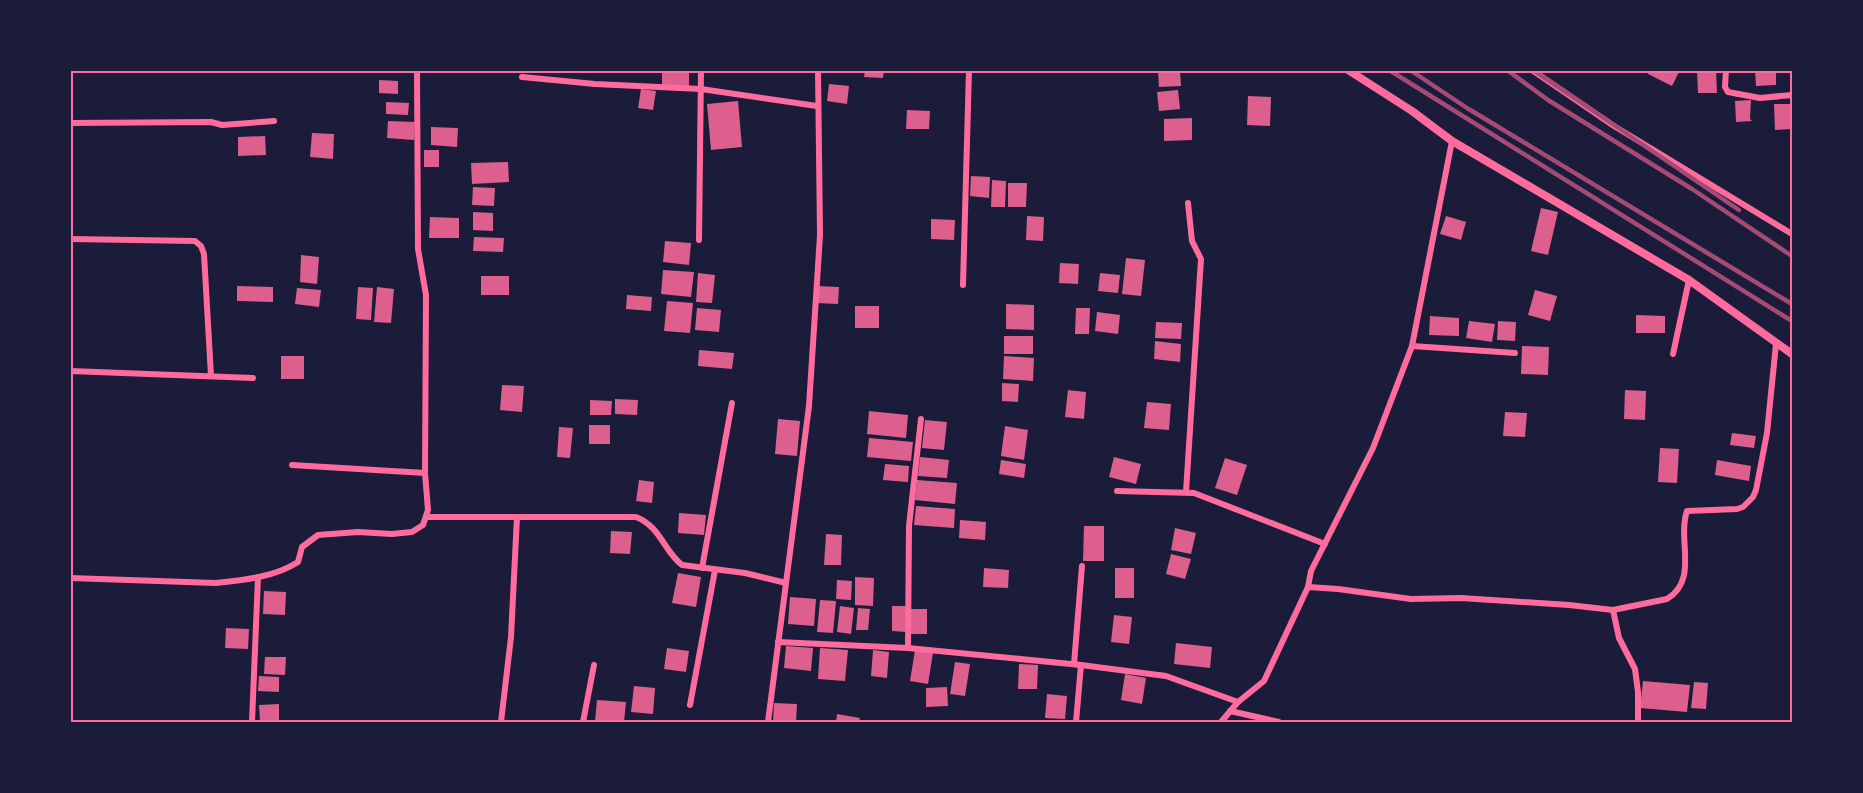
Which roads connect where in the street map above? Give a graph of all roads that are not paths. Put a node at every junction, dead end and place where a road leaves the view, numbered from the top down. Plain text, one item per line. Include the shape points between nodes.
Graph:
1 (417, 70) edge
2 (701, 70) edge
3 (818, 70) edge
4 (969, 70) edge
5 (1348, 70) edge
6 (1532, 70) edge
7 (1726, 70) edge
8 (522, 77) dead end
9 (700, 89) junction
10 (1792, 95) edge
11 (817, 106) junction
12 (273, 121) dead end
13 (70, 123) edge
14 (1452, 141) junction
15 (1188, 203) dead end
16 (1792, 234) edge
17 (70, 239) edge
18 (699, 240) dead end
19 (1689, 280) junction
20 (963, 285) dead end
21 (1776, 344) junction
22 (1412, 346) junction
23 (1515, 353) dead end
24 (1673, 354) dead end
25 (1792, 354) edge
26 (70, 371) edge
27 (211, 376) junction
28 (253, 378) dead end
29 (732, 403) dead end
30 (921, 419) dead end
31 (292, 465) dead end
32 (424, 473) junction
33 (1117, 491) dead end
34 (1186, 492) junction
35 (426, 517) junction
36 (516, 517) junction
37 (1325, 544) junction
38 (1082, 566) dead end
39 (702, 568) junction
40 (715, 570) junction
41 (258, 577) junction
42 (70, 578) edge
43 (786, 583) junction
44 (1308, 587) junction
45 (1613, 610) junction
46 (778, 642) junction
47 (908, 648) junction
48 (1077, 664) junction
49 (594, 665) dead end
50 (1238, 702) junction
51 (690, 705) dead end
52 (1230, 711) junction
53 (252, 723) edge
54 (501, 723) edge
55 (584, 723) edge
56 (768, 723) edge
57 (1076, 723) edge
58 (1221, 723) edge
59 (1279, 723) edge
60 (1638, 723) edge

1 - 32 street via 418,249 426,295
2 - 9 street
3 - 11 street
4 - 20 street
5 - 14 street
6 - 16 street via 1614,126
7 - 10 street via 1728,93 1760,98
8 - 9 street
9 - 11 street
9 - 18 street
11 - 43 street via 820,235 809,406
12 - 13 street via 222,125
14 - 19 street
14 - 22 street
15 - 34 street via 1192,241 1201,259
17 - 27 street via 195,242 201,246
19 - 21 street
19 - 24 street
21 - 25 street
21 - 45 street via 1767,434 1752,497 1737,509 1687,511 1684,581 1674,595
22 - 23 street
22 - 37 street via 1373,448
26 - 27 street
27 - 28 street
29 - 39 street
30 - 47 street via 909,526
31 - 32 street
32 - 35 street
33 - 34 street
34 - 37 street
35 - 36 street
35 - 41 street via 423,525 412,532 318,535 302,547 298,562 286,570
36 - 39 street via 636,518 654,528 676,560 688,567
36 - 54 street via 512,637
37 - 44 street via 1311,571
38 - 48 street
39 - 40 street
40 - 43 street
40 - 51 street
41 - 42 street via 216,583
41 - 53 street
43 - 46 street
44 - 45 street via 1411,599 1461,598
44 - 50 street via 1264,681
45 - 60 street via 1619,638 1637,678
46 - 47 street
46 - 56 street
47 - 48 street
48 - 50 street via 1166,676
48 - 57 street
49 - 55 street
50 - 52 street
52 - 58 street
52 - 59 street

